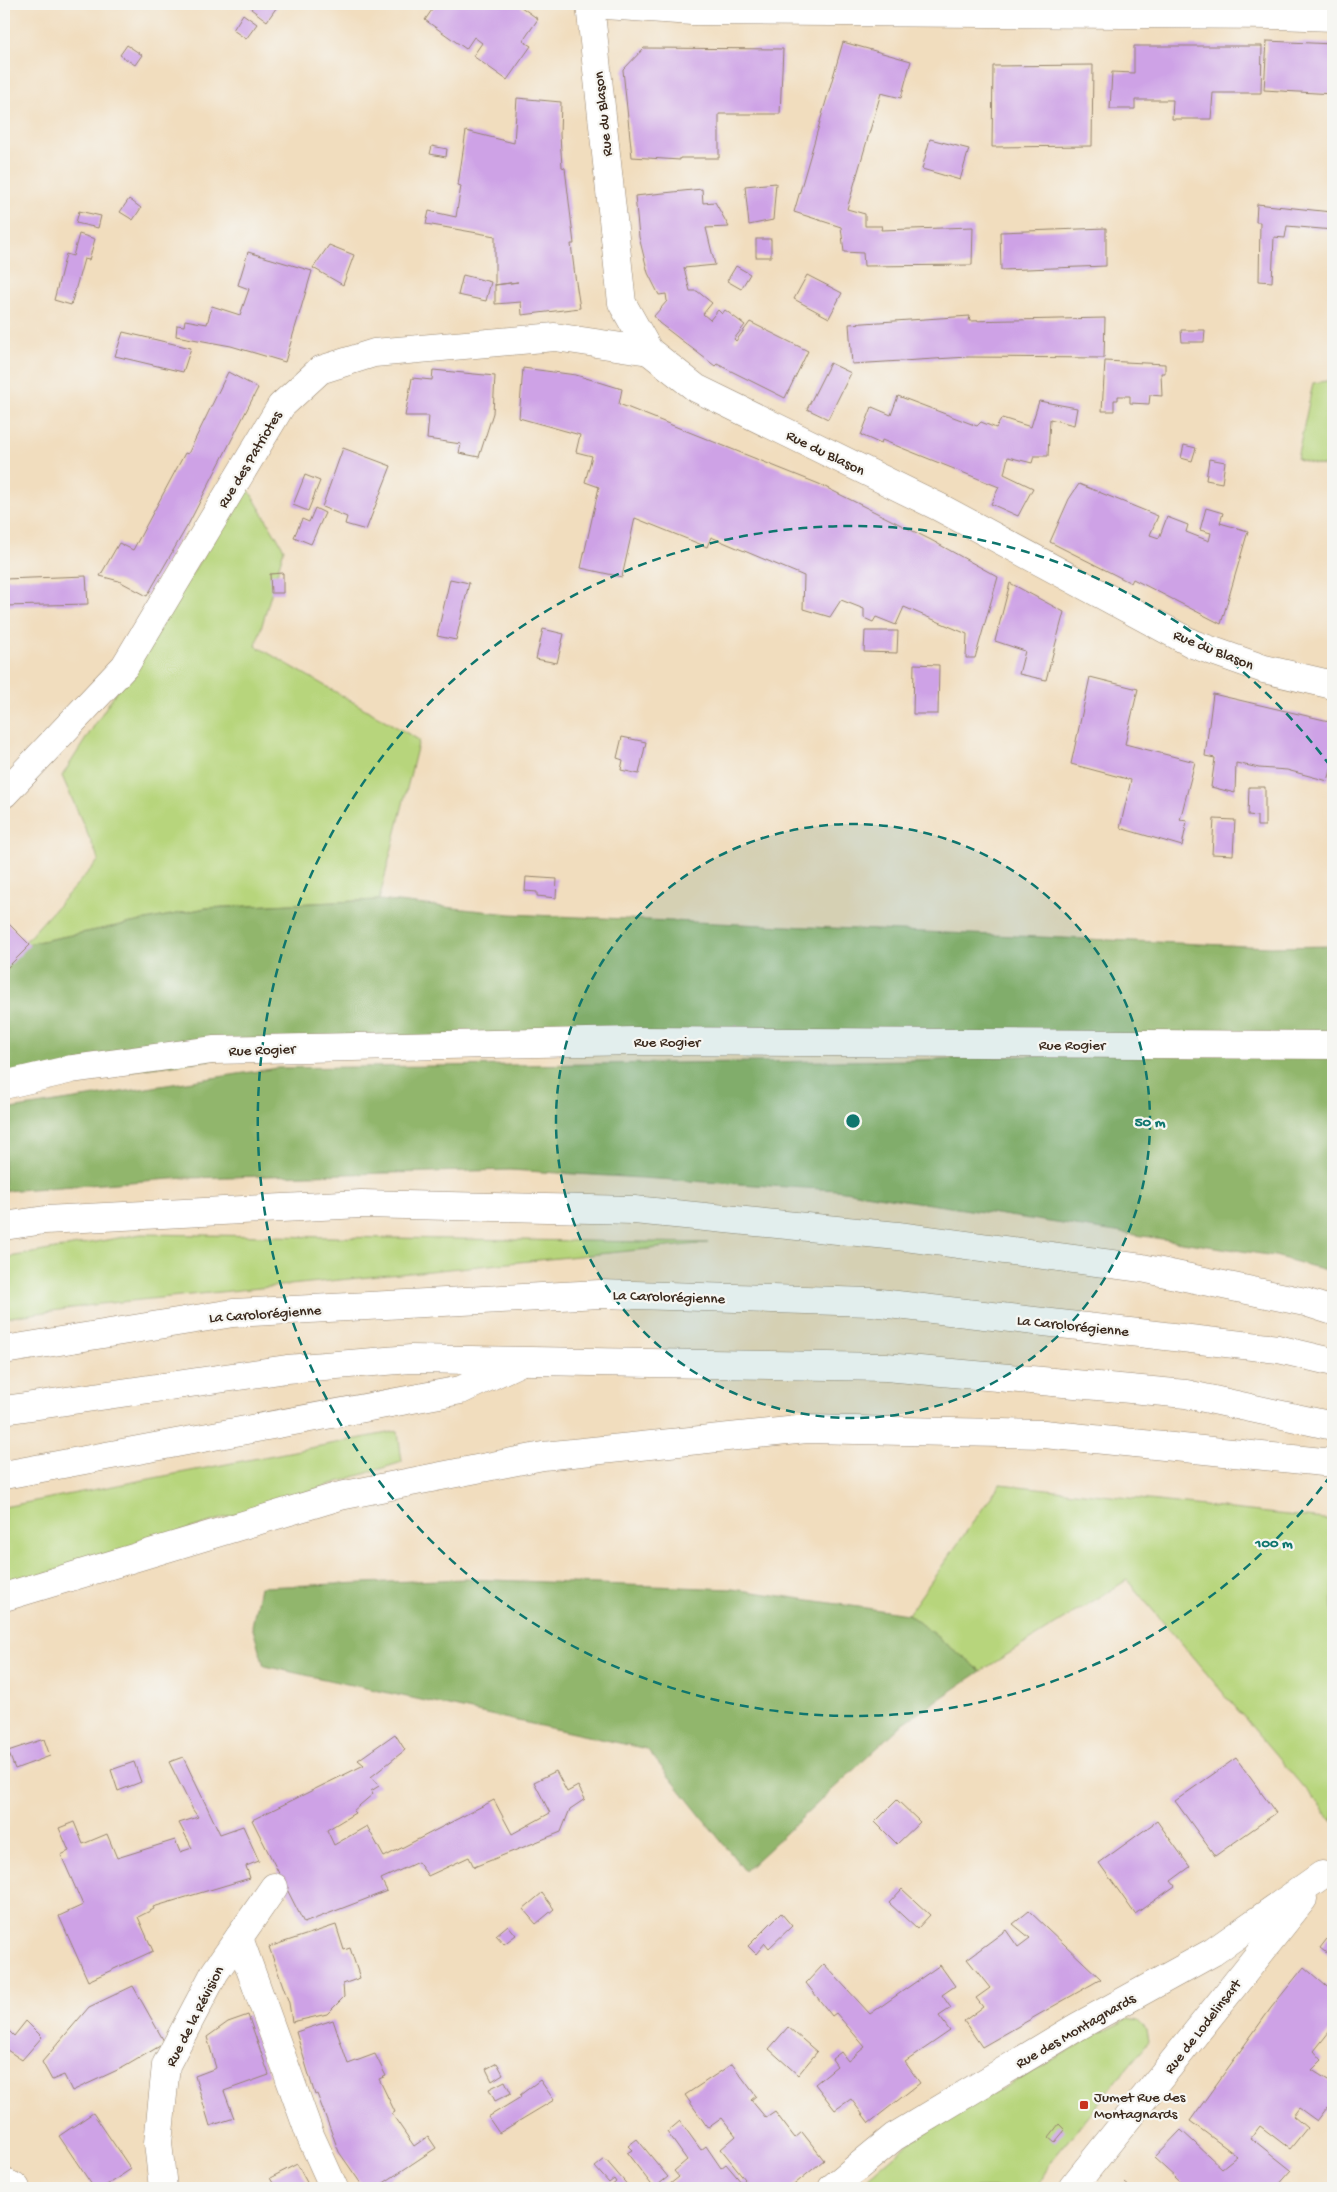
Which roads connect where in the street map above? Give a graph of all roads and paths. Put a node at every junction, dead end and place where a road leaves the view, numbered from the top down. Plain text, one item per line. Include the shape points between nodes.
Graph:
1 (590, 4) edge
2 (1333, 17) edge
3 (649, 350) junction
4 (1333, 685) edge
5 (4, 794) edge
6 (1333, 1046) edge
7 (4, 1085) edge
8 (4, 1226) edge
9 (1333, 1311) edge
10 (4, 1350) edge
11 (524, 1360) junction
12 (1333, 1362) edge
13 (4, 1410) edge
14 (1333, 1426) edge
15 (1333, 1463) edge
16 (4, 1475) edge
17 (4, 1597) edge
18 (1328, 1870) edge
19 (274, 1887) dead end
20 (238, 1938) junction
21 (4, 2182) edge
22 (16, 2188) edge
23 (163, 2188) edge
24 (334, 2188) edge
25 (832, 2188) edge
26 (1072, 2188) edge

1 - 2 main road via 692,12 1278,14
1 - 3 main road, Rue du Blason via 622,303
3 - 4 main road, Rue du Blason via 696,388 939,507 1193,644 1264,669
3 - 5 main road, Rue des Patriotes via 555,337 374,353 320,370 281,406 125,666
6 - 7 main road, Rue Rogier via 635,1041 213,1050 72,1069
8 - 9 main road via 45,1220 361,1204 634,1210 898,1236 1142,1268
10 - 12 main road, La Carolorégienne via 233,1313 600,1294 871,1302 1278,1349
11 - 13 main road via 412,1359 287,1369
11 - 14 main road via 886,1367 1186,1394
11 - 16 main road via 461,1390
15 - 17 main road via 1044,1434 807,1429 543,1456 340,1496
18 - 25 main road, Rue des Montagnards via 1213,1952 1077,2027 894,2137
18 - 26 main road, Rue de Lodelinsart
19 - 20 main road, Rue de la Révision
20 - 23 main road, Rue de la Révision via 215,1972 166,2066 158,2143
20 - 24 main road, Rue de la Révision via 310,2136
21 - 22 main road

